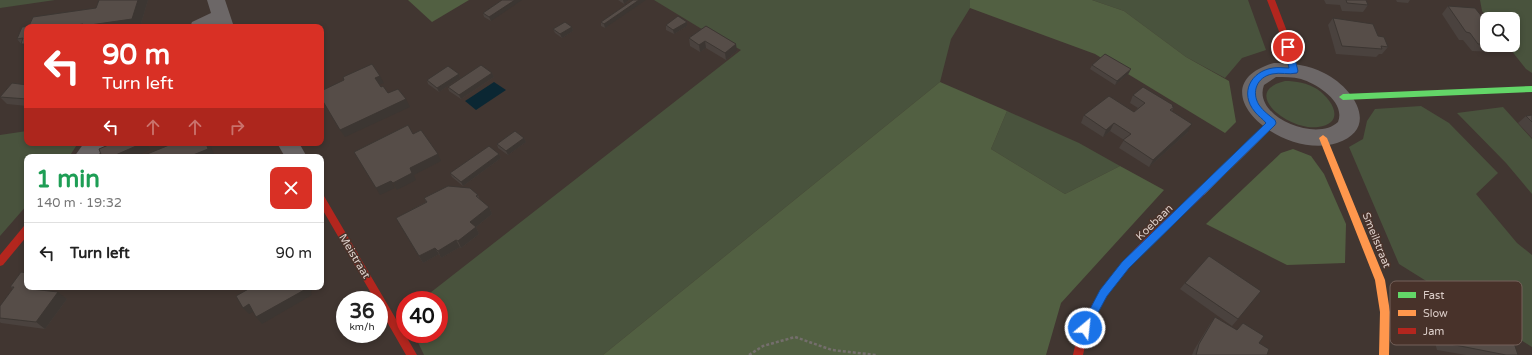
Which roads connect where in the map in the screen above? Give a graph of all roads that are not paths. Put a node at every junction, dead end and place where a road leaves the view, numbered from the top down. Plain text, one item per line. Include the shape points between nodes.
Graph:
1 (1271, 0) edge
2 (221, 14) edge
3 (204, 24) edge
4 (1294, 71) junction
5 (1532, 89) edge
6 (1343, 97) junction
7 (1272, 123) junction
8 (1323, 138) junction
9 (94, 146) edge
10 (87, 154) edge
11 (324, 204) edge
12 (24, 233) edge
13 (0, 262) edge
14 (412, 355) edge
15 (1078, 355) edge
16 (1384, 355) edge

1 - 4 street
2 - 3 street
4 - 6 street via 1321,80
4 - 7 street via 1266,72 1252,85 1253,102
5 - 6 street
6 - 8 street via 1350,110 1350,122 1342,132
7 - 8 street via 1290,133
7 - 15 street, Koebaan via 1126,265 1104,293 1088,322
8 - 16 street, Smeilstraat via 1380,280 1385,312
9 - 10 street
11 - 14 street, Meistraat
12 - 13 street

